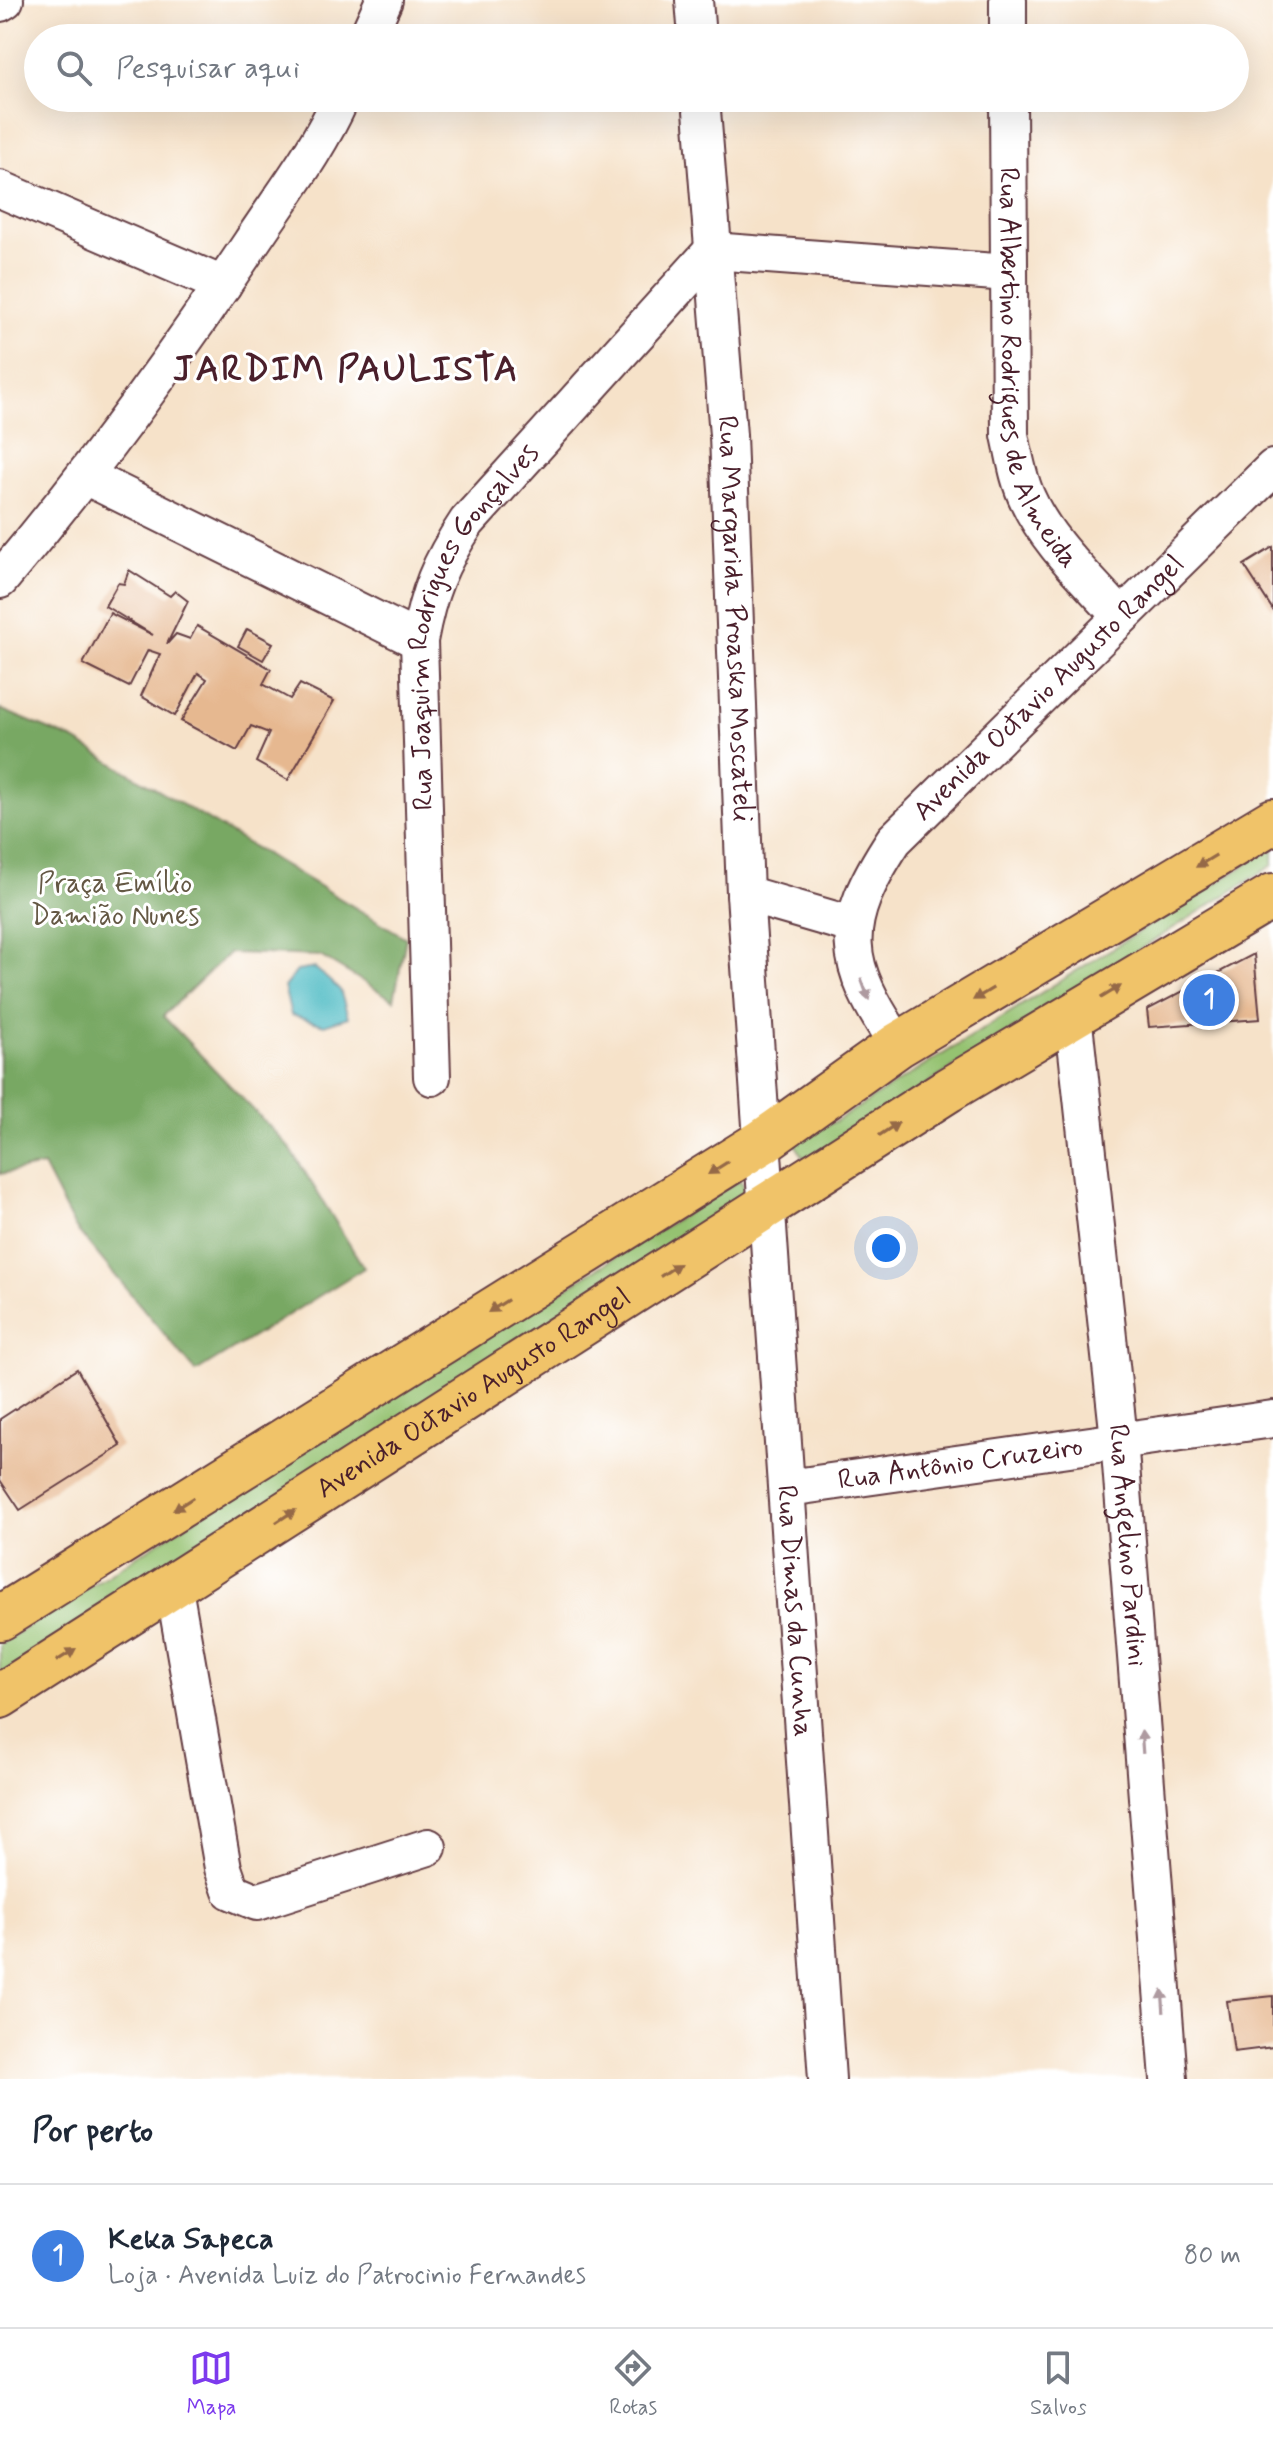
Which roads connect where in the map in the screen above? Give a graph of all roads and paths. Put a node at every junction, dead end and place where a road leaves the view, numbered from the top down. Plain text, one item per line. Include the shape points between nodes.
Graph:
1 (384, 0) edge
2 (694, 0) edge
3 (1008, 0) edge
4 (373, 24) edge
5 (696, 24) edge
6 (1008, 24) edge
7 (333, 112) edge
8 (702, 112) edge
9 (1008, 112) edge
10 (0, 189) edge
11 (712, 251) junction
12 (1009, 273) junction
13 (223, 285) junction
14 (1273, 468) edge
15 (87, 477) junction
16 (0, 580) edge
17 (1120, 616) junction
18 (419, 641) junction
19 (1273, 821) edge
20 (745, 894) junction
21 (1273, 896) edge
22 (852, 925) junction
23 (1073, 1014) junction
24 (898, 1045) junction
25 (432, 1077) dead end
26 (762, 1142) junction
27 (770, 1207) junction
28 (1273, 1419) edge
29 (1119, 1439) junction
30 (788, 1488) junction
31 (174, 1588) junction
32 (0, 1618) edge
33 (0, 1696) edge
34 (428, 1847) dead end
35 (827, 2079) edge
36 (1169, 2079) edge

1 - 4 street
2 - 5 street
3 - 6 street
7 - 13 street
8 - 11 street, Rua Margarida Proaska Moscateli
9 - 12 street, Rua Albertino Rodrigues de Almeida
10 - 13 street
11 - 12 street
11 - 18 street, Rua Joaquim Rodrigues Gonçalves via 467,522 428,592
11 - 20 street, Rua Margarida Proaska Moscateli via 728,435
12 - 17 street, Rua Albertino Rodrigues de Almeida via 1010,435 1027,499 1042,526
13 - 15 street
14 - 17 street, Avenida Octavio Augusto Rangel
15 - 16 street
15 - 18 street
17 - 22 street, Avenida Octavio Augusto Rangel via 894,840
18 - 25 street, Rua Joaquim Rodrigues Gonçalves
19 -> 24 main road
20 - 22 street
20 - 26 street, Rua Margarida Proaska Moscateli
23 -> 21 main road, Avenida Octavio Augusto Rangel
22 -> 24 street via 855,962 868,1000
27 -> 23 main road, Avenida Octavio Augusto Rangel
23 - 29 street, Rua Angelino Pardini
24 - 26 main road
26 - 27 street, Rua Dimas da Cunha
26 -> 32 main road
27 - 30 street, Rua Dimas da Cunha
31 -> 27 main road, Avenida Octavio Augusto Rangel
28 - 29 street, Rua Antônio Cruzeiro
29 - 30 street, Rua Antônio Cruzeiro
36 -> 29 street, Rua Angelino Pardini
30 - 35 street, Rua Dimas da Cunha
33 -> 31 main road, Avenida Octavio Augusto Rangel
31 - 34 street via 231,1891 257,1902

